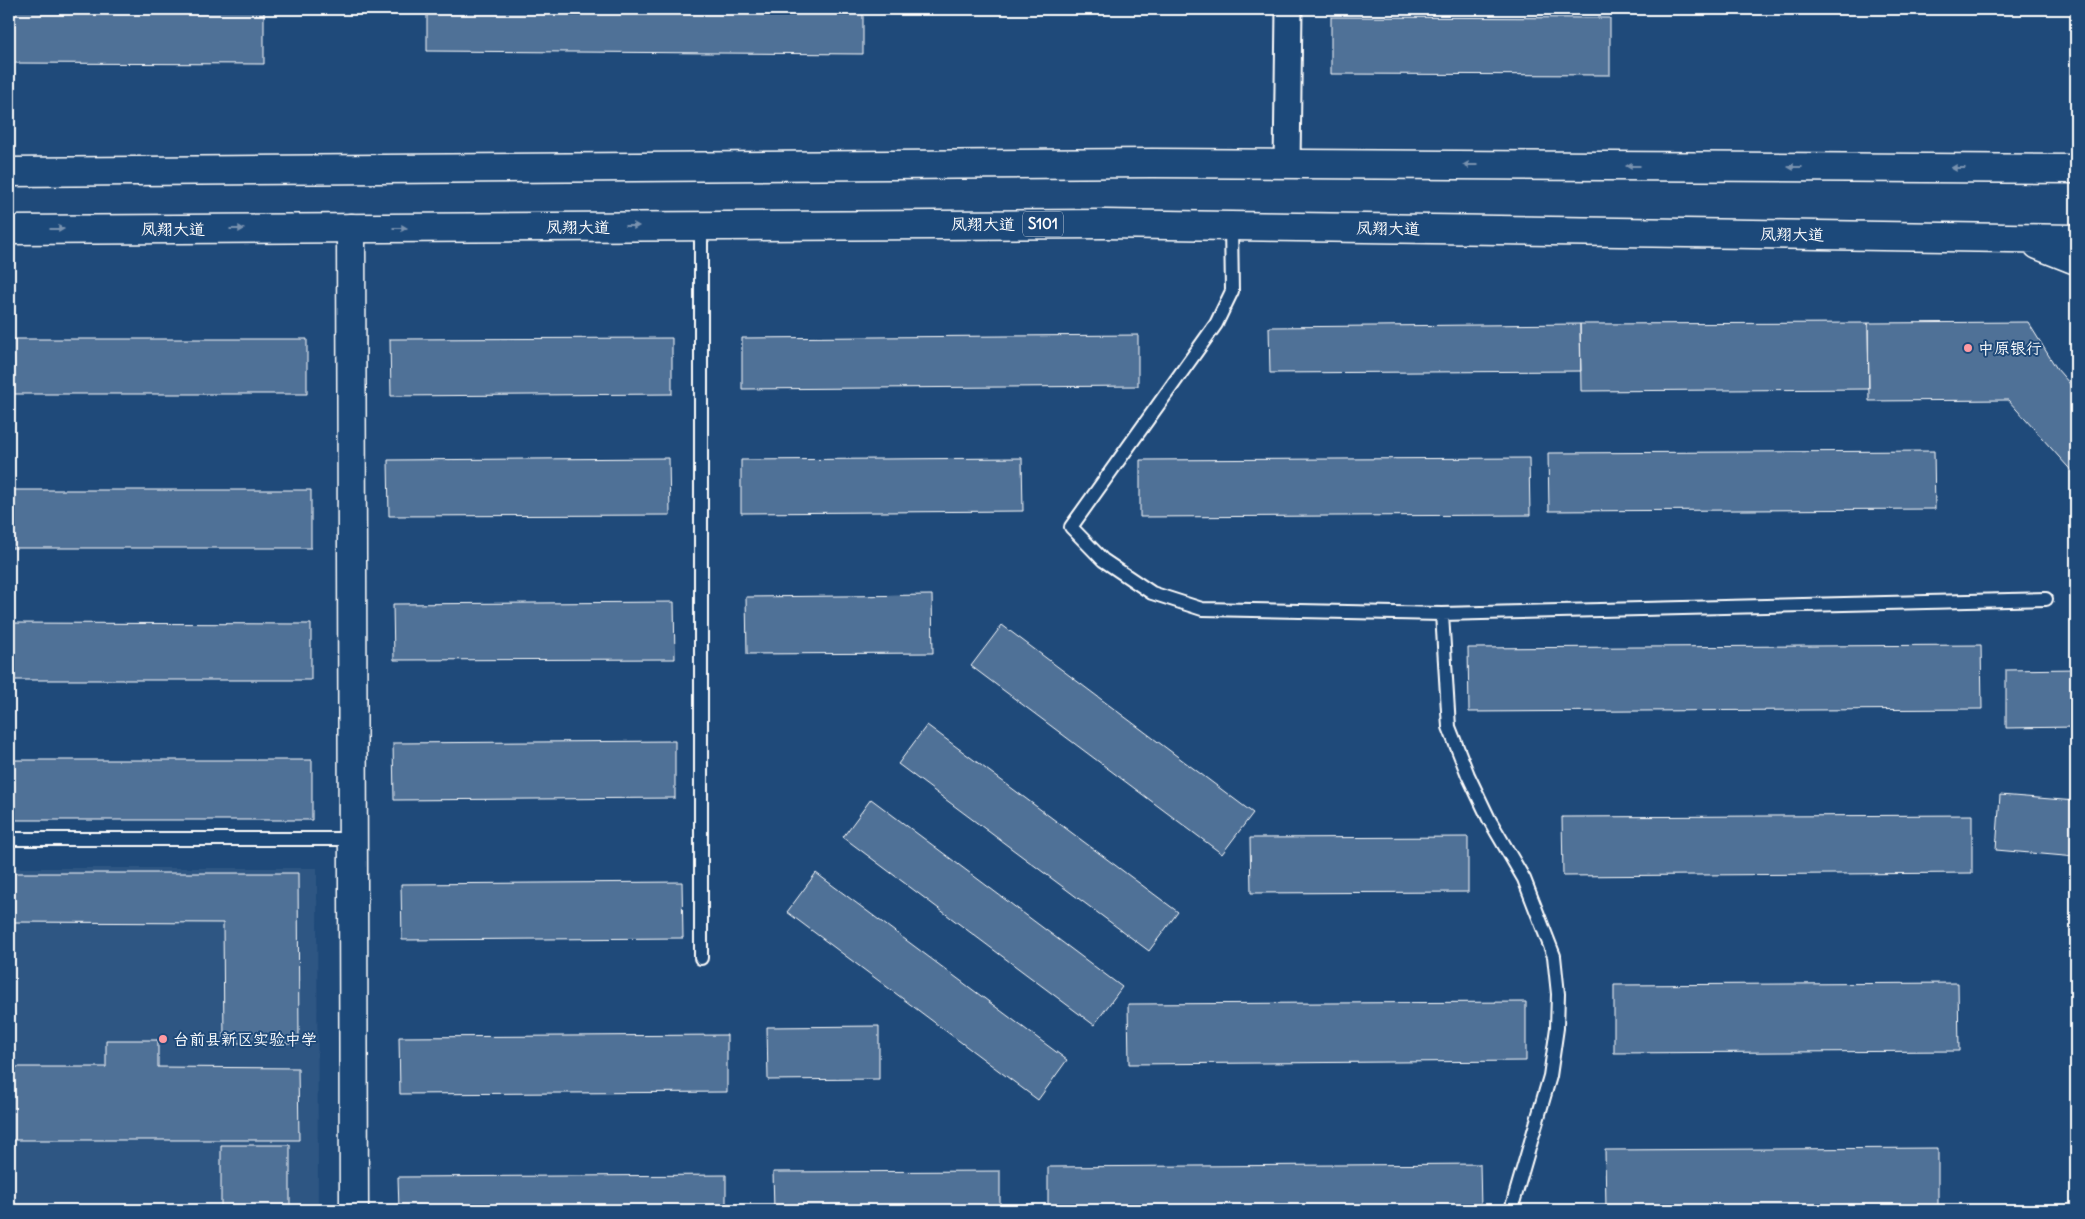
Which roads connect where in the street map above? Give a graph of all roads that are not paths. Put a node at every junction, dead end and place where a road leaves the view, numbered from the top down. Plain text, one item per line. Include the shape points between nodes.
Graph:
1 (1289, 9) edge
2 (2076, 149) edge
3 (1287, 164) junction
4 (1986, 168) junction
5 (2076, 169) edge
6 (9, 172) edge
7 (701, 226) junction
8 (1231, 226) junction
9 (351, 228) junction
10 (9, 230) edge
11 (2020, 238) junction
12 (2076, 239) edge
13 (2076, 260) edge
14 (2046, 599) dead end
15 (1442, 614) junction
16 (9, 839) edge
17 (353, 839) junction
18 (701, 958) dead end
19 (354, 1210) edge
20 (1511, 1210) edge

1 - 3 street
2 - 4 main road
4 -> 3 main road
3 - 6 main road
4 - 5 main road
7 - 8 main road, 凤翔大道 / S101
9 -> 7 main road, 凤翔大道 / S101
7 - 18 lane
8 - 11 main road, 凤翔大道 / S101
8 - 15 lane via 1232,292 1216,324 1072,527 1103,560 1152,593 1202,609
10 -> 9 main road, 凤翔大道 / S101
9 - 17 main road
11 - 12 main road, 凤翔大道 / S101
11 - 13 main road
14 - 15 lane
15 - 20 lane via 1449,727 1489,819 1524,879 1554,956 1557,1028 1550,1076
16 - 17 lane
17 - 19 main road

